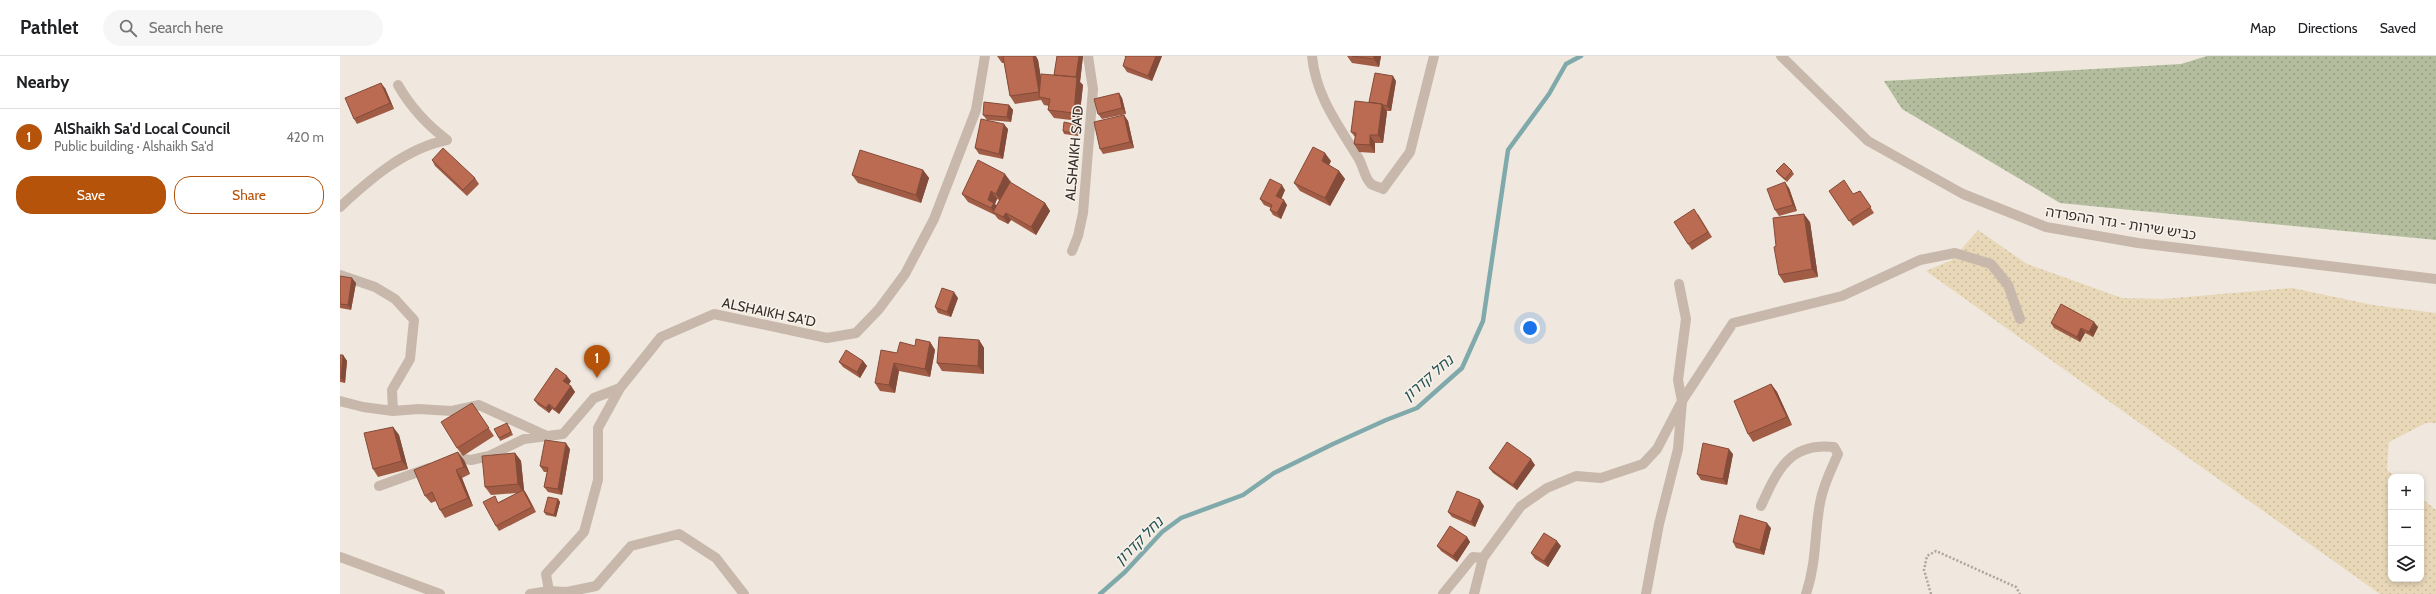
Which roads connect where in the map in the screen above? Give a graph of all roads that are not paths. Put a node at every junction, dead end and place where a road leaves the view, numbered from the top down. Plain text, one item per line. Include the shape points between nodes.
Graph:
1 (985, 56) edge
2 (1088, 56) edge
3 (1312, 56) edge
4 (1434, 56) edge
5 (1781, 56) edge
6 (1786, 56) edge
7 (1801, 78) junction
8 (398, 85) dead end
9 (340, 207) edge
10 (1072, 251) dead end
11 (340, 275) edge
12 (2436, 279) edge
13 (1679, 284) dead end
14 (2020, 319) dead end
15 (620, 388) junction
16 (340, 401) edge
17 (1682, 401) junction
18 (393, 411) junction
19 (547, 436) junction
20 (379, 486) dead end
21 (1761, 506) dead end
22 (340, 557) edge
23 (1483, 558) junction
24 (549, 590) junction
25 (440, 594) edge
26 (530, 594) edge
27 (744, 594) edge
28 (1443, 594) edge
29 (1474, 594) edge
30 (1646, 594) edge
31 (1806, 594) edge

1 - 15 street, ALSHAIKH SA'D via 976,110 934,218 905,274 879,309 856,333 827,338 714,314 662,337
2 - 10 street, ALSHAIKH SA'D via 1093,89 1085,190 1078,236
3 - 4 street via 1313,70 1333,119 1359,159 1365,176 1372,185 1383,189 1410,152
5 - 7 street, כביש שירות - גדר ההפרדה
6 - 7 street
7 - 12 street, כביש שירות - גדר ההפרדה via 1868,141 1963,194 2046,227 2138,243
8 - 9 street via 408,103 425,123 447,140 433,143 405,157 368,181
11 - 18 street via 375,287 395,299 414,320 410,359 392,390
13 - 17 street via 1686,319 1678,380
14 - 17 street via 2008,285 1990,264 1955,253 1920,260 1842,296 1733,323
15 - 19 street via 594,398 563,434
15 - 24 street, ALSHAIKH SA'D via 598,428 598,480 584,532 546,574
16 - 18 street
17 - 23 street via 1657,448 1643,464 1601,478 1576,476 1547,488 1521,506
17 - 30 street via 1678,449 1659,524
18 - 19 street via 452,411 479,405
19 - 20 street via 524,439 489,456 471,460 456,458
21 - 31 street via 1785,461 1803,450 1821,445 1834,446 1838,454 1826,480 1820,503 1813,571
22 - 25 street
23 - 28 street via 1473,557
23 - 29 street
24 - 26 street
24 - 27 street via 567,592 596,586 631,546 679,534 716,558

